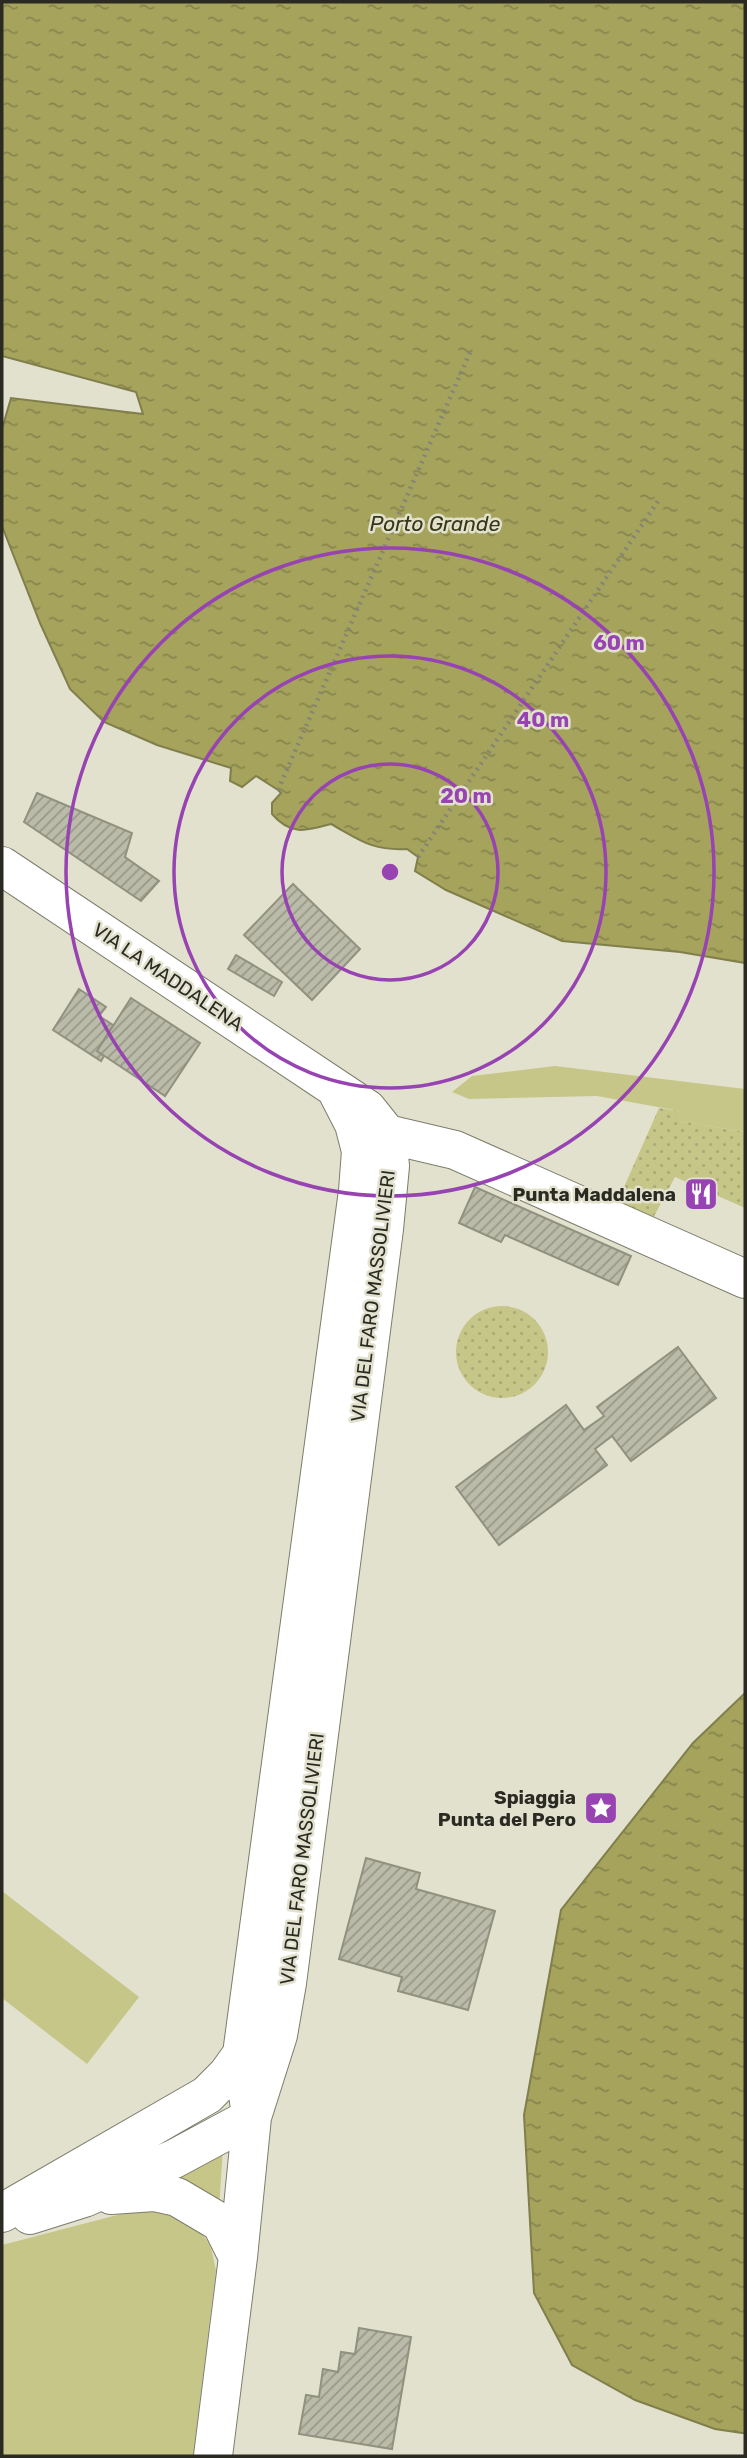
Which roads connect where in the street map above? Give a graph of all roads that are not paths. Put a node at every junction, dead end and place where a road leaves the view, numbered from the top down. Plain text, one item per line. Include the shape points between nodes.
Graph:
1 (2, 866) edge
2 (335, 1088) junction
3 (387, 1134) junction
4 (745, 1279) edge
5 (242, 2054) junction
6 (252, 2117) junction
7 (84, 2198) junction
8 (2, 2213) edge
9 (2, 2224) edge
10 (238, 2257) junction
11 (213, 2456) edge

1 - 2 street, VIA LA MADDALENA
2 - 3 street via 367,1110
2 - 5 street, VIA DEL FARO MASSOLIVIERI via 354,1124 361,1151 358,1191
3 - 4 street via 455,1150
3 - 6 street, VIA DEL FARO MASSOLIVIERI via 390,1166 384,1229 287,1983 278,2035
5 - 6 street
5 - 8 street via 207,2095
6 - 7 street via 174,2159
6 - 10 street, VIA DEL FARO MASSOLIVIERI
7 - 9 street
7 - 10 street via 155,2192 177,2197 221,2223
10 - 11 street, VIA DEL FARO MASSOLIVIERI

